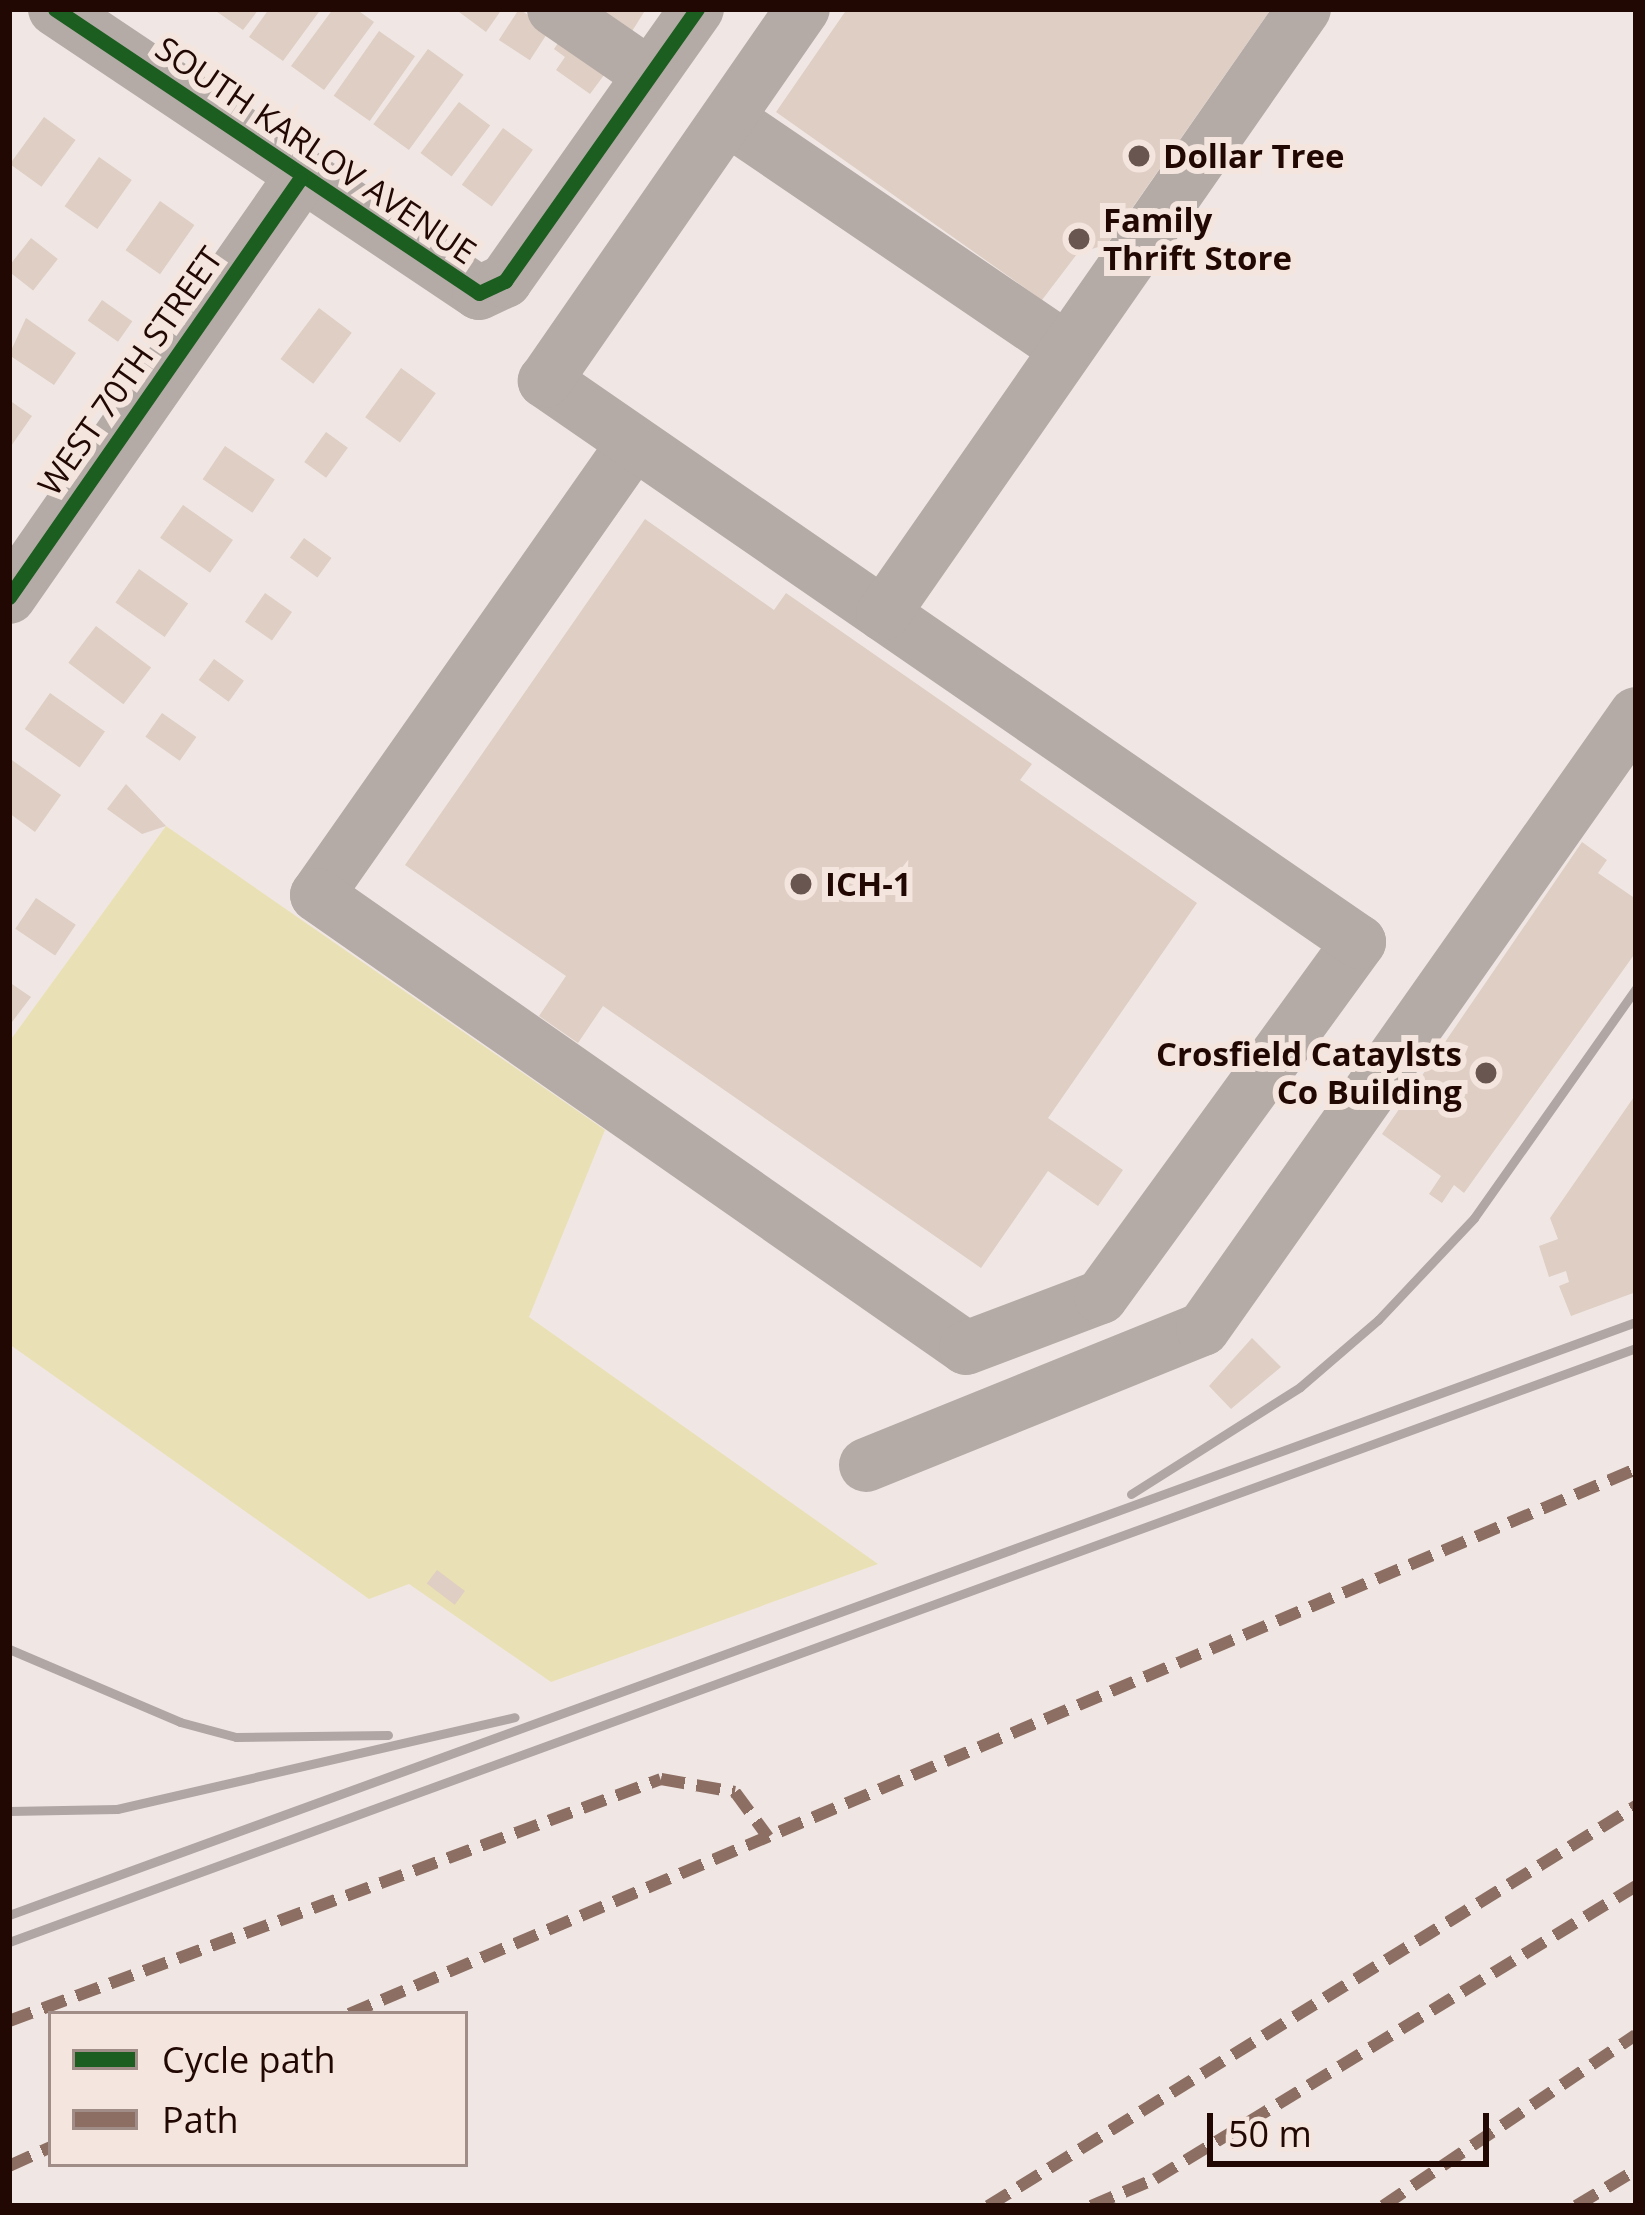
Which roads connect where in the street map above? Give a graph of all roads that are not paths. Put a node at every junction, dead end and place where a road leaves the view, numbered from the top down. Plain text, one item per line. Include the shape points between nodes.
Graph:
1 (55, 9) edge
2 (554, 9) edge
3 (697, 9) edge
4 (803, 9) edge
5 (1304, 9) edge
6 (650, 75) junction
7 (728, 118) junction
8 (300, 179) junction
9 (1066, 349) junction
10 (634, 442) junction
11 (9, 597) edge
12 (883, 614) junction
13 (1636, 714) edge
14 (866, 1465) dead end

1 - 8 street, SOUTH KARLOV AVENUE
2 - 6 street
3 - 6 street
4 - 7 street
5 - 9 street
6 - 8 street, SOUTH KARLOV AVENUE via 506,281 487,293 455,283
7 - 9 street
7 - 10 street via 545,381
8 - 11 street, WEST 70TH STREET
9 - 12 street
10 - 12 street
10 - 12 street via 317,896 966,1348 1101,1297 1359,942
13 - 14 street via 1203,1329

